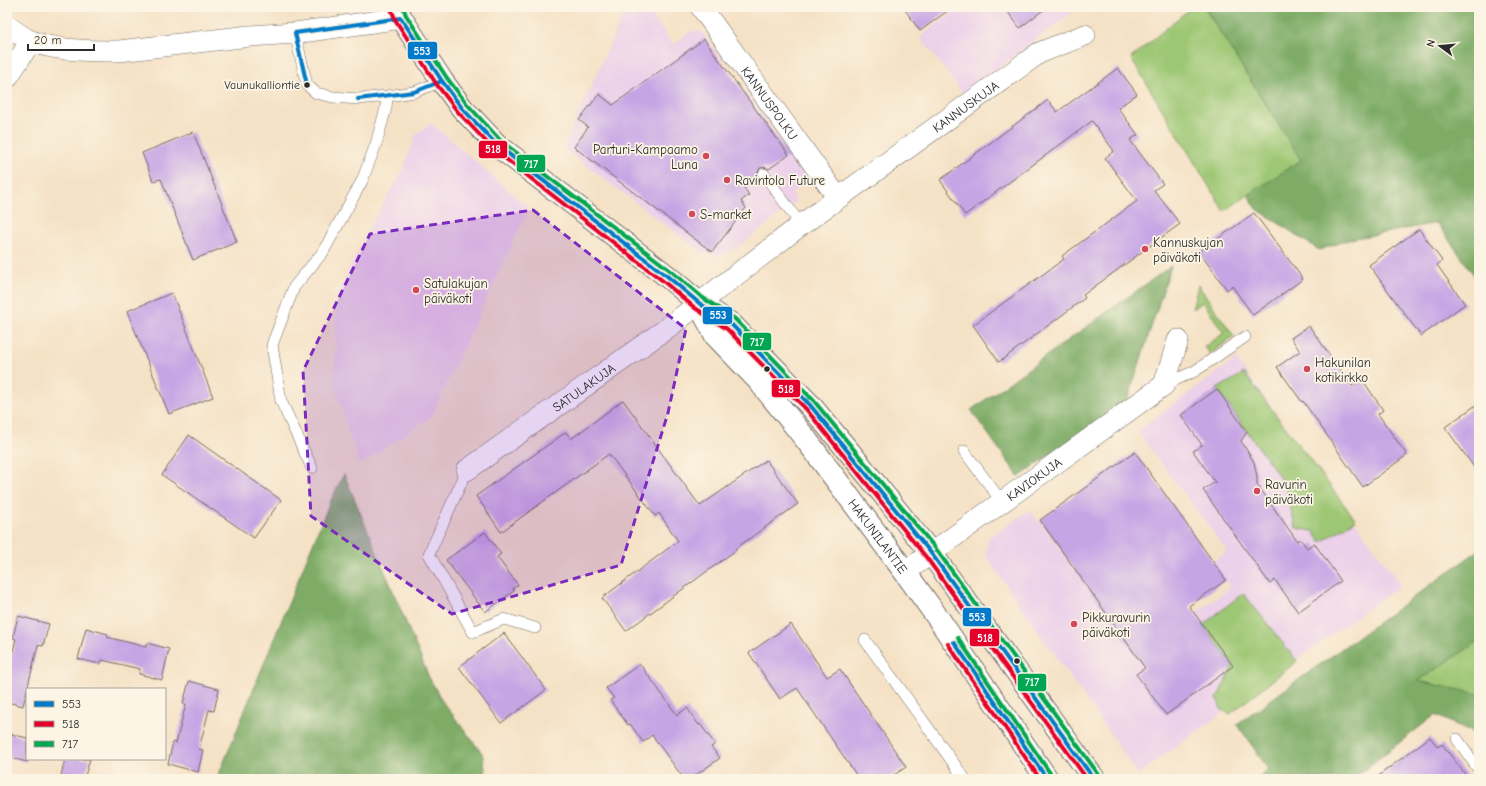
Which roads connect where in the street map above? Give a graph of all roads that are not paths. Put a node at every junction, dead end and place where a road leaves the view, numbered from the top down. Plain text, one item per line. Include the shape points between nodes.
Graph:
1 (701, 7) edge
2 (399, 12) edge
3 (7, 26) edge
4 (295, 33) junction
5 (1085, 35) dead end
6 (31, 41) junction
7 (7, 78) edge
8 (442, 81) junction
9 (387, 96) junction
10 (764, 174) dead end
11 (838, 198) junction
12 (801, 225) junction
13 (699, 303) junction
14 (1245, 337) dead end
15 (1178, 340) dead end
16 (1164, 386) junction
17 (964, 451) dead end
18 (312, 468) dead end
19 (467, 470) joint
20 (1002, 502) junction
21 (931, 553) junction
22 (905, 572) junction
23 (535, 628) dead end
24 (865, 640) dead end
25 (1457, 739) dead end
26 (1479, 770) edge
27 (965, 779) edge
28 (1047, 779) edge
29 (1094, 779) edge

1 - 11 street, KANNUSPOLKU
2 - 4 street
2 - 8 main road, HAKUNILANTIE
3 - 6 street
4 - 6 street via 119,51 57,47
4 - 9 lane via 307,85 316,93 358,99
5 - 11 street, KANNUSKUJA via 1039,53
6 - 7 street
8 - 9 lane via 414,92
8 - 13 main road, HAKUNILANTIE via 462,108 498,145
9 - 18 lane via 376,144 362,180 323,252 294,287 272,345 281,401
10 - 12 lane
11 - 12 street, KANNUSKUJA
12 - 13 street, KANNUSKUJA
13 - 19 street, SATULAKUJA
13 - 21 main road, HAKUNILANTIE via 731,324 810,405
13 - 22 main road, HAKUNILANTIE via 716,336 759,381 800,432
14 - 16 lane, KAVIOKUJA via 1196,371
15 - 16 street
16 - 20 street, KAVIOKUJA
17 - 20 lane
19 - 23 lane via 429,554 473,632 504,619
20 - 21 street, KAVIOKUJA
21 - 22 street, KAVIOKUJA
21 - 29 main road, HAKUNILANTIE
22 - 28 main road, HAKUNILANTIE
24 - 27 lane
25 - 26 lane

